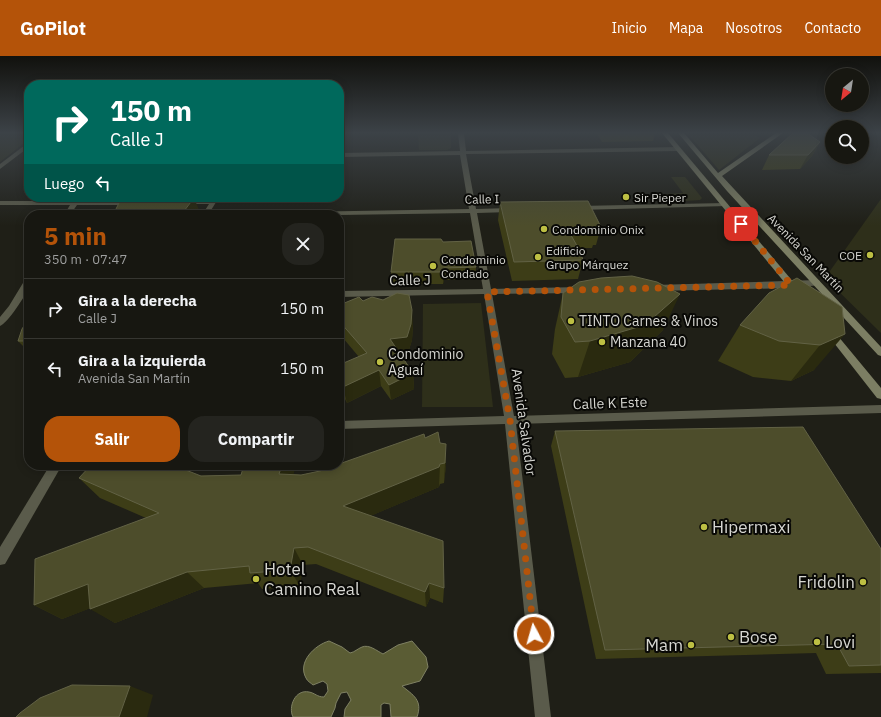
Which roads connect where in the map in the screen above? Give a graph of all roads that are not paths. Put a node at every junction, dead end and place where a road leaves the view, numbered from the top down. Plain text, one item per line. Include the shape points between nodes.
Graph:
1 (465, 164) edge
2 (691, 164) joint
3 (707, 164) joint
4 (736, 164) edge
5 (718, 176) junction
6 (25, 202) edge
7 (116, 202) edge
8 (0, 203) edge
9 (136, 203) edge
10 (725, 205) junction
11 (569, 209) edge
12 (521, 210) edge
13 (474, 211) junction
14 (344, 213) edge
15 (741, 224) junction
16 (761, 224) junction
17 (817, 283) junction
18 (791, 285) junction
19 (24, 288) edge
20 (645, 288) edge
21 (590, 290) edge
22 (487, 292) junction
23 (344, 294) edge
24 (801, 297) edge
25 (0, 323) edge
26 (826, 328) edge
27 (881, 353) edge
28 (881, 395) edge
29 (881, 409) edge
30 (510, 420) junction
31 (344, 425) edge
32 (53, 470) edge
33 (0, 559) edge
34 (543, 717) edge

1 - 13 street, Avenida Salvador
2 - 3 main road
2 - 10 main road, Avenida San Martín
3 - 5 main road, Avenida San Martín
4 - 5 main road
5 - 16 main road, Avenida San Martín
6 - 8 street
7 - 9 street
10 - 11 street
10 - 15 main road, Avenida San Martín
12 - 13 street, Calle I
13 - 14 street, Calle I
13 - 22 street, Avenida Salvador
15 - 16 main road
15 - 18 main road, Avenida San Martín
16 - 17 main road, Avenida San Martín
17 - 18 street
17 - 27 main road, Avenida San Martín
18 - 20 street
18 - 24 main road, Avenida San Martín
19 - 25 street
21 - 22 street, Calle J
22 - 23 street, Calle J
22 - 30 street, Avenida Salvador
26 - 28 main road
29 - 30 street, Calle K Este
30 - 31 street, Calle K Este
30 - 34 street, Avenida Salvador
32 - 33 street

